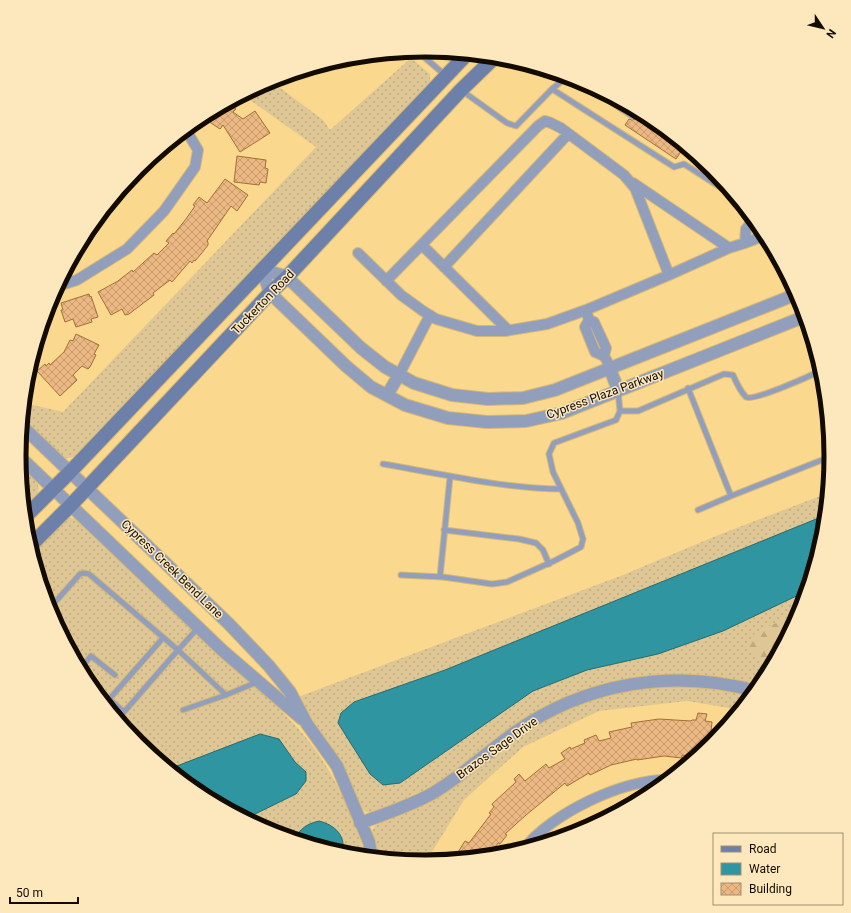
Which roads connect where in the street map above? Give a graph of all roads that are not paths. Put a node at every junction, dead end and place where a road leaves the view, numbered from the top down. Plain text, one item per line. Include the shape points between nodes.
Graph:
1 (424, 57) edge
2 (462, 59) edge
3 (490, 62) edge
4 (446, 76) junction
5 (562, 81) edge
6 (552, 89) junction
7 (462, 90) junction
8 (622, 109) edge
9 (632, 116) dead end
10 (568, 134) junction
11 (189, 135) edge
12 (631, 181) junction
13 (721, 188) edge
14 (750, 224) edge
15 (759, 237) edge
16 (745, 243) junction
17 (422, 245) junction
18 (729, 248) junction
19 (358, 253) dead end
20 (444, 267) junction
21 (262, 269) junction
22 (670, 274) junction
23 (287, 277) junction
24 (386, 281) junction
25 (65, 284) edge
26 (270, 293) junction
27 (792, 297) edge
28 (430, 315) junction
29 (588, 315) junction
30 (800, 318) edge
31 (508, 330) junction
32 (610, 369) junction
33 (816, 373) edge
34 (399, 375) junction
35 (688, 388) junction
36 (618, 390) junction
37 (387, 395) junction
38 (620, 411) junction
39 (27, 431) edge
40 (825, 459) edge
41 (26, 463) edge
42 (383, 464) dead end
43 (70, 472) junction
44 (450, 477) junction
45 (53, 488) junction
46 (86, 488) junction
47 (561, 489) junction
48 (731, 496) junction
49 (70, 506) junction
50 (698, 510) dead end
51 (30, 512) edge
52 (444, 530) junction
53 (36, 540) edge
54 (549, 564) junction
55 (401, 575) dead end
56 (440, 577) junction
57 (54, 603) edge
58 (198, 627) junction
59 (163, 638) junction
60 (178, 650) junction
61 (84, 663) edge
62 (115, 675) dead end
63 (257, 681) junction
64 (749, 690) edge
65 (226, 695) junction
66 (109, 700) joint
67 (183, 710) dead end
68 (307, 724) junction
69 (657, 781) edge
70 (360, 823) junction
71 (531, 842) edge
72 (371, 853) edge

1 - 4 lane
2 - 4 main road, Tuckerton Road
3 - 7 main road, Tuckerton Road
4 - 7 main road
4 - 21 main road, Tuckerton Road
5 - 6 lane
6 - 7 lane via 516,126 507,123
6 - 13 lane via 674,167 684,164
7 - 23 main road, Tuckerton Road
8 - 9 lane
10 - 12 street
10 - 17 street via 545,121 538,126
10 - 20 street
11 - 25 street via 198,150 195,167 164,211 127,249 77,280
12 - 18 street
12 - 22 street
14 - 16 street via 746,229
15 - 16 street
16 - 18 street
17 - 20 street
17 - 24 street
18 - 22 street
19 - 24 street
20 - 31 street
21 - 23 street, Cypress Plaza Parkway
21 - 26 street, Cypress Plaza Parkway
21 - 43 main road, Tuckerton Road
22 - 29 street
23 - 26 main road, Tuckerton Road
23 - 34 street, Cypress Plaza Parkway via 362,348 385,368
24 - 28 street
26 - 37 street, Cypress Plaza Parkway via 346,366 372,387
26 - 46 main road, Tuckerton Road
27 - 32 street, Cypress Plaza Parkway
28 - 31 street via 477,331
28 - 34 street
29 - 31 street
29 - 32 street via 606,348 604,356
30 - 36 street, Cypress Plaza Parkway
32 - 34 street, Cypress Plaza Parkway via 556,390 523,398 488,399 452,395 414,383
32 - 36 street
33 - 35 lane via 751,399 746,397 733,375 724,374
34 - 37 street
35 - 38 lane via 638,411
35 - 48 lane
36 - 37 street, Cypress Plaza Parkway via 562,412 526,421 487,422 448,418 405,405
36 - 38 lane
38 - 47 lane via 616,420 554,443 549,454 553,472
39 - 43 street, Cypress Creek Bend Lane
40 - 48 lane
41 - 45 street, Cypress Creek Bend Lane
42 - 44 lane
43 - 45 main road, Tuckerton Road
43 - 46 street, Cypress Creek Bend Lane
44 - 47 lane
44 - 52 lane
45 - 49 street, Cypress Creek Bend Lane
45 - 51 main road, Tuckerton Road
46 - 49 main road, Tuckerton Road
46 - 68 street, Cypress Creek Bend Lane via 250,645 290,692
47 - 54 lane via 583,539 581,547
48 - 50 lane
49 - 53 main road, Tuckerton Road
49 - 58 street, Cypress Creek Bend Lane
52 - 54 lane via 536,543 543,550
52 - 56 lane
54 - 56 lane via 507,582 492,584
55 - 56 lane
57 - 59 lane via 84,572
58 - 60 lane
58 - 63 street, Cypress Creek Bend Lane
59 - 60 lane
59 - 66 lane
60 - 65 lane
60 - 66 lane via 124,712
61 - 62 lane via 91,656
63 - 65 lane
63 - 68 street, Cypress Creek Bend Lane
64 - 70 street, Brazos Sage Drive via 720,684 666,680 620,686 567,702 514,733 458,777 432,793 409,805
65 - 67 lane
68 - 70 street, Cypress Creek Bend Lane via 337,766
69 - 71 street via 628,785 597,797 566,812
70 - 72 street, Cypress Creek Bend Lane

